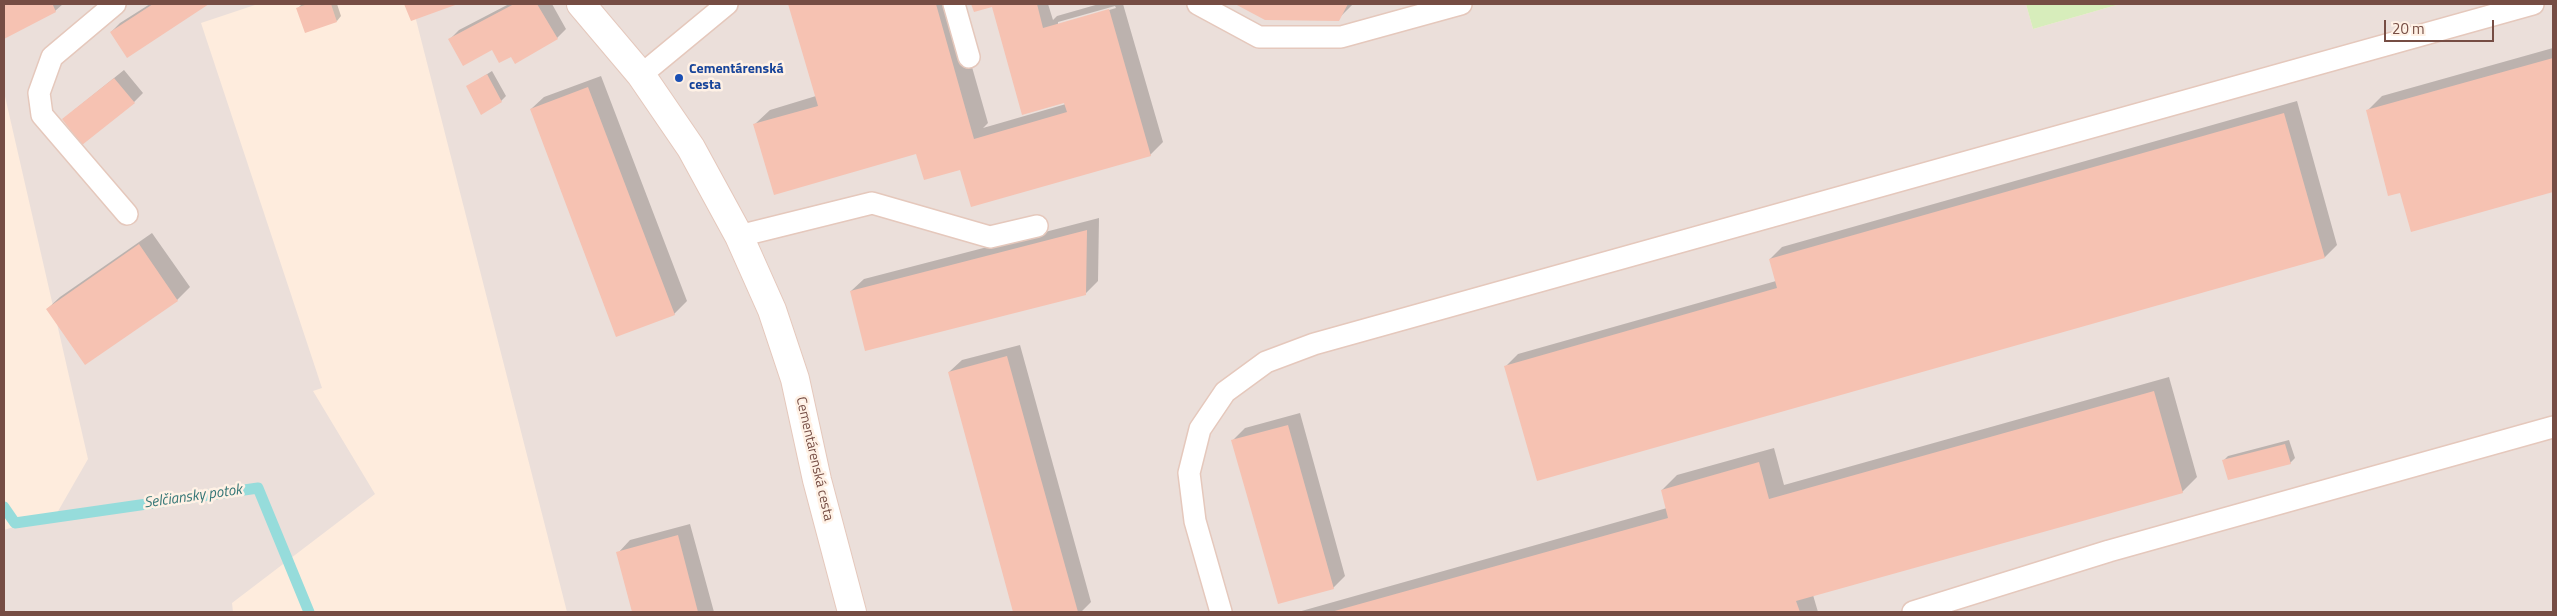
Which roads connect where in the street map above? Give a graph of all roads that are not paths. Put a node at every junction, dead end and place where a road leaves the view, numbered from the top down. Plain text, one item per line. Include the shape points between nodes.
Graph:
1 (115, 4) edge
2 (581, 4) edge
3 (727, 4) edge
4 (954, 4) edge
5 (1198, 4) edge
6 (1461, 4) edge
7 (2533, 4) edge
8 (969, 57) dead end
9 (641, 75) junction
10 (127, 214) dead end
11 (1037, 226) dead end
12 (739, 236) junction
13 (2553, 427) edge
14 (852, 612) edge
15 (1221, 612) edge
16 (1913, 612) edge

1 - 10 lane via 52,57 39,93 42,115
2 - 9 street, Cementárenská cesta
3 - 9 lane
4 - 8 lane
5 - 6 lane via 1259,37 1341,37
7 - 15 lane via 1314,344 1266,362 1225,392 1200,429 1189,473 1195,521
9 - 12 street, Cementárenská cesta via 691,148
11 - 12 lane via 990,238 872,203
12 - 14 street, Cementárenská cesta via 772,310 795,379 817,480
13 - 16 lane via 2109,551

